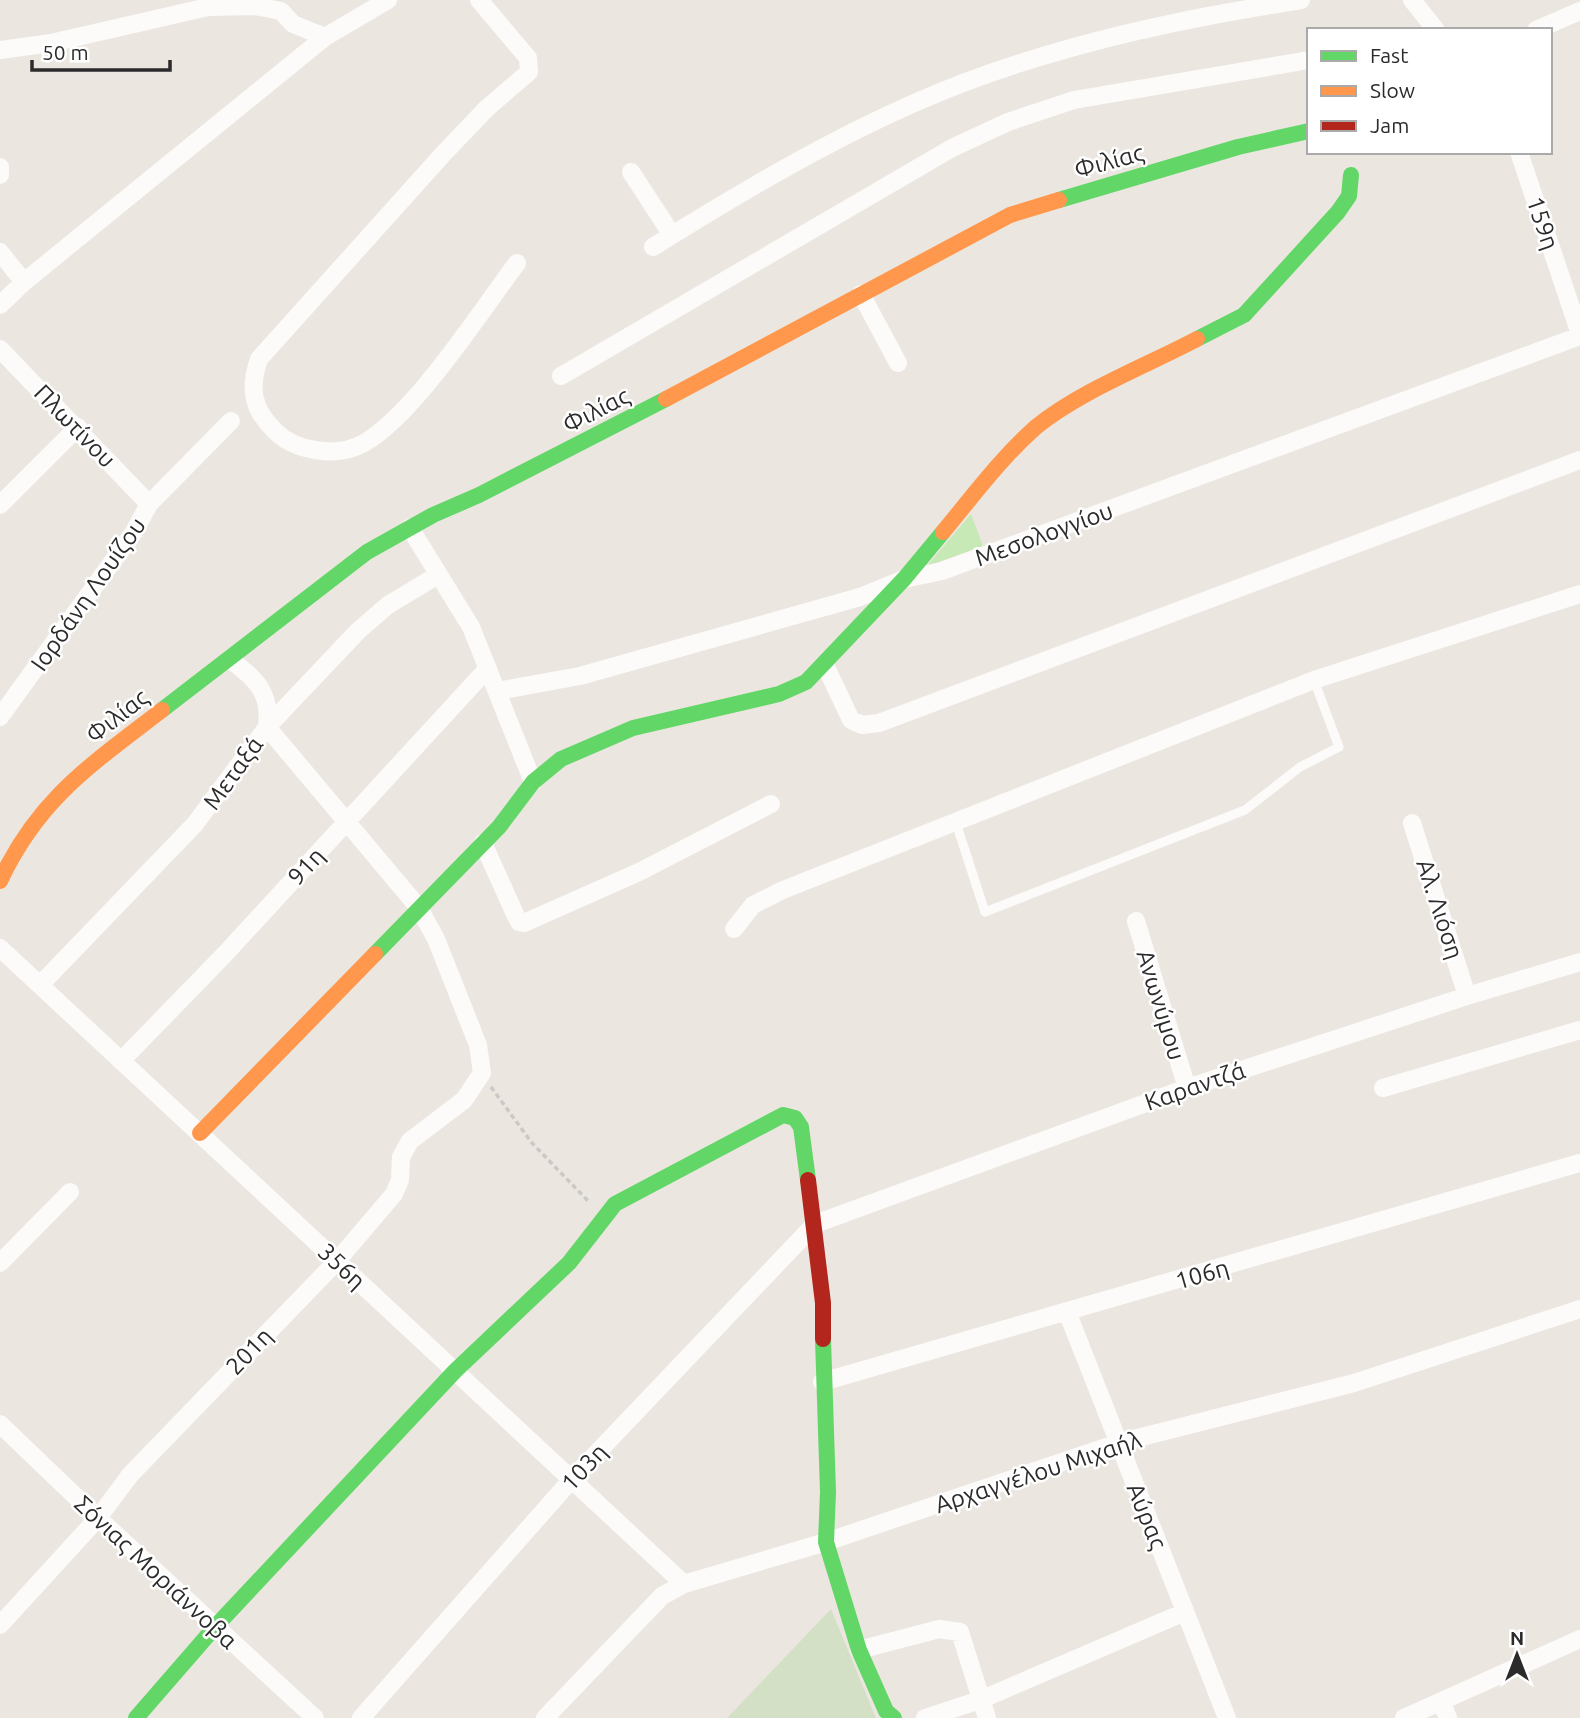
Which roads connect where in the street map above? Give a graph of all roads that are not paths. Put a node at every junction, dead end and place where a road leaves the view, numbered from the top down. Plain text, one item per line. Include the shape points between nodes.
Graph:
1 (388, 0) edge
2 (479, 0) edge
3 (1301, 0) edge
4 (1412, 0) edge
5 (1274, 2) edge
6 (286, 6) edge
7 (1580, 11) edge
8 (1434, 28) edge
9 (1541, 28) edge
10 (325, 37) junction
11 (0, 50) edge
12 (1307, 60) edge
13 (1307, 131) edge
14 (1520, 154) edge
15 (0, 167) edge
16 (631, 172) dead end
17 (1351, 175) dead end
18 (0, 176) edge
19 (672, 236) junction
20 (653, 247) dead end
21 (0, 252) edge
22 (517, 263) dead end
23 (24, 282) junction
24 (861, 294) junction
25 (0, 305) edge
26 (1580, 335) edge
27 (0, 349) edge
28 (898, 363) dead end
29 (561, 376) dead end
30 (231, 421) dead end
31 (78, 427) junction
32 (1580, 460) edge
33 (149, 504) junction
34 (0, 505) edge
35 (410, 528) junction
36 (438, 575) junction
37 (904, 579) junction
38 (1580, 594) edge
39 (230, 659) junction
40 (825, 665) junction
41 (488, 668) junction
42 (1314, 680) junction
43 (496, 691) junction
44 (0, 717) edge
45 (267, 727) junction
46 (533, 782) junction
47 (771, 804) dead end
48 (348, 821) junction
49 (1412, 823) dead end
50 (956, 824) junction
51 (483, 844) junction
52 (0, 881) edge
53 (419, 908) junction
54 (1136, 921) dead end
55 (734, 929) dead end
56 (0, 948) edge
57 (1580, 962) edge
58 (40, 985) junction
59 (1468, 996) junction
60 (1580, 1030) edge
61 (121, 1061) junction
62 (1187, 1088) junction
63 (1383, 1088) dead end
64 (200, 1133) junction
65 (1580, 1163) edge
66 (70, 1192) dead end
67 (816, 1224) junction
68 (337, 1261) junction
69 (0, 1263) edge
70 (1580, 1309) edge
71 (1068, 1314) junction
72 (455, 1371) junction
73 (822, 1382) junction
74 (0, 1424) edge
75 (1118, 1443) junction
76 (572, 1479) junction
77 (97, 1518) junction
78 (826, 1542) junction
79 (684, 1584) junction
80 (1185, 1612) junction
81 (0, 1625) edge
82 (215, 1628) junction
83 (1580, 1639) edge
84 (859, 1650) junction
85 (980, 1700) junction
86 (1445, 1709) edge
87 (136, 1718) edge
88 (315, 1718) edge
89 (361, 1718) edge
90 (545, 1718) edge
91 (894, 1718) edge
92 (925, 1718) edge
93 (988, 1718) edge
94 (1227, 1718) edge
95 (1404, 1718) edge

1 - 10 street
2 - 22 street via 528,58 529,72 444,153 259,359 253,398 263,420 285,441 320,451 345,451 366,442 403,410
3 - 5 street
4 - 8 street
5 - 19 street via 1128,34 983,76 849,135
6 - 10 street via 293,23
6 - 11 street via 208,7
7 - 9 street
10 - 23 street
12 - 29 street via 1074,100 1009,122 952,148
13 - 24 street, Φιλίας via 1238,147 1010,215
14 - 26 street, 159η
15 - 18 street
16 - 19 street
17 - 37 street via 1349,196 1338,212 1244,315 1067,406 1038,426
19 - 20 street
21 - 23 street
23 - 25 street
24 - 28 street
24 - 35 street, Φιλίας via 616,426
26 - 37 street, Μεσολογγίου via 942,571
27 - 31 street, Πλωτίνου
30 - 33 street, Ιορδάνη Λουίζου
31 - 33 street, Πλωτίνου
31 - 34 street
32 - 40 street via 879,723 862,725 851,720
33 - 44 street, Ιορδάνη Λουίζου via 134,532
35 - 36 street
35 - 39 street, Φιλίας via 367,552
36 - 41 street via 460,604
36 - 45 street, Μεταξά via 388,605 358,631
37 - 40 street
37 - 43 street, Μεσολογγίου via 860,597 580,676
38 - 42 street
39 - 45 street via 263,691 269,708
39 - 52 street, Φιλίας via 142,723 38,813 16,844
40 - 46 street via 806,682 779,694 633,728 592,743 561,759
41 - 43 street
41 - 48 street, 91η
42 - 50 street
42 - 50 lane via 1339,747 1300,767 1245,810 1172,840 985,912
43 - 46 street
45 - 48 street
45 - 58 street, Μεταξά via 195,824
46 - 51 street
47 - 51 street via 639,872 524,923 514,914
48 - 53 street
48 - 61 street, 91η
49 - 59 street, Αλ. Λιόση
50 - 55 street via 783,890 753,905
51 - 53 street
53 - 64 street
53 - 68 street, 201η via 478,1045 481,1073 464,1100 410,1141 401,1157 394,1194
54 - 62 street, Ανωνύμου
56 - 58 street, 356η
57 - 59 street, Καραντζά
58 - 61 street, 356η
59 - 62 street, Καραντζά
60 - 63 street
61 - 64 street, 356η
62 - 67 street, Καραντζά
64 - 68 street, 356η
65 - 71 street, 106η
66 - 69 street
67 - 72 street via 801,1127 795,1118 783,1115 615,1204 569,1263
67 - 73 street via 823,1303
67 - 76 street, 103η
68 - 72 street, 356η
68 - 77 street, 201η via 130,1475
70 - 75 street, Αρχαγγέλου Μιχαήλ via 1354,1383
71 - 73 street, 106η
71 - 75 street, Αύρας
72 - 76 street, 356η
72 - 82 street
73 - 78 street
74 - 77 street, Σόνιας Μοριάννοβα
75 - 78 street, Αρχαγγέλου Μιχαήλ
75 - 80 street, Αύρας
76 - 79 street, 356η
76 - 89 street, 103η
77 - 81 street, 201η
77 - 82 street, Σόνιας Μοριάννοβα
78 - 79 street, Αρχαγγέλου Μιχαήλ
78 - 84 street
79 - 90 street, Αρχαγγέλου Μιχαήλ via 662,1596
80 - 85 street
80 - 94 street, Αύρας
82 - 87 street
82 - 88 street, Σόνιας Μοριάννοβα
83 - 86 street
84 - 85 street via 951,1629 960,1632
84 - 91 street via 886,1711
85 - 92 street
85 - 93 street
86 - 95 street

